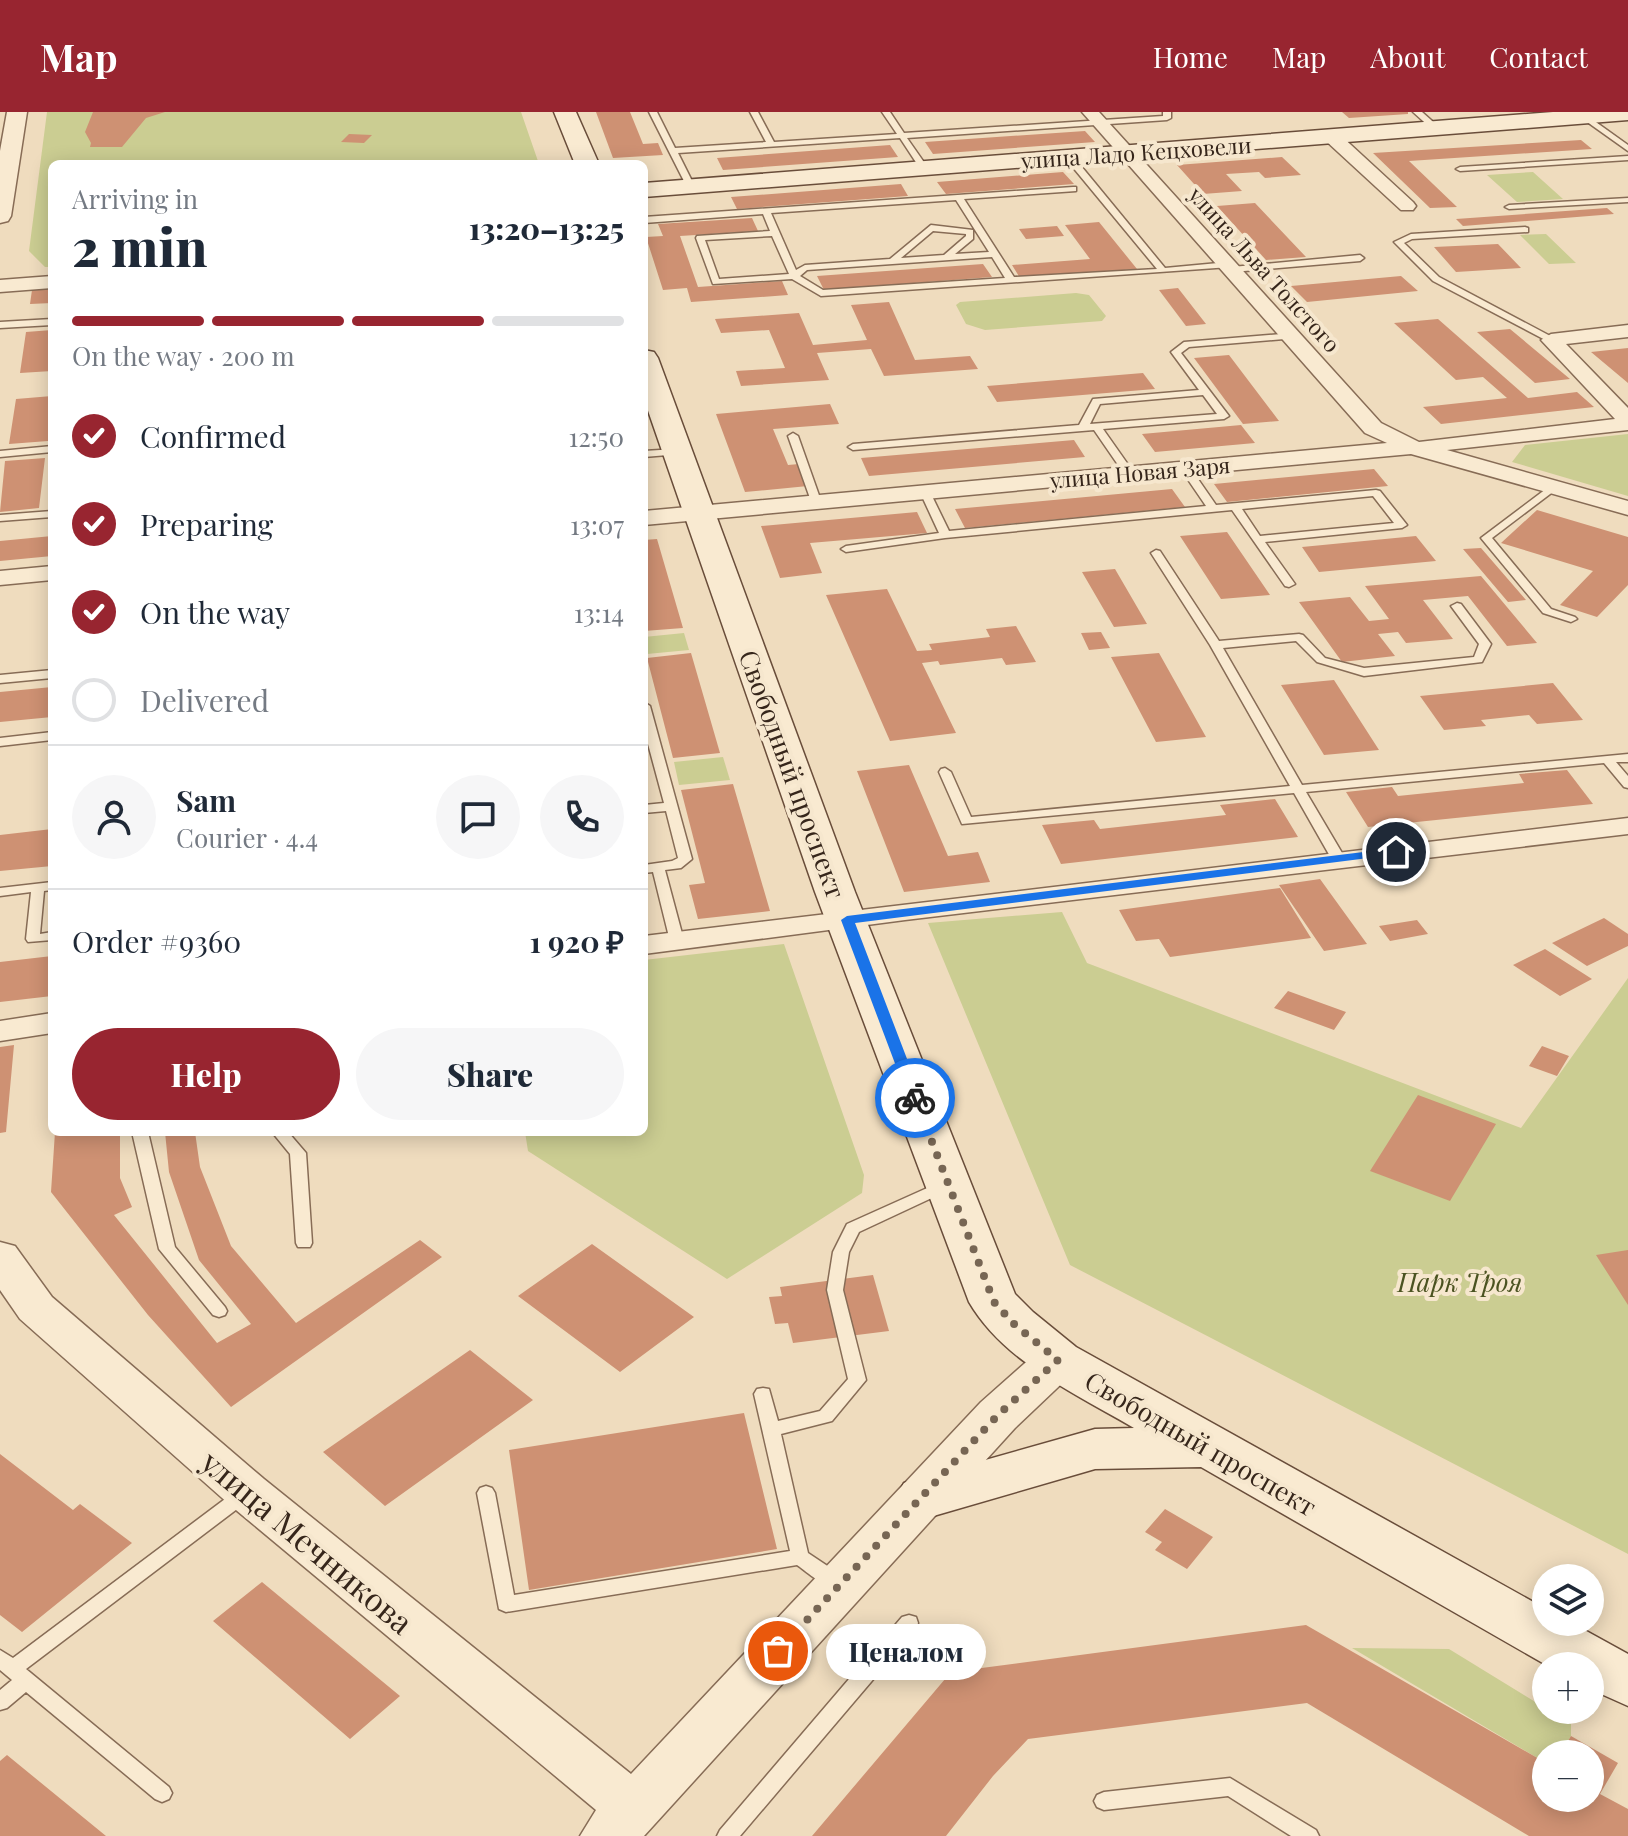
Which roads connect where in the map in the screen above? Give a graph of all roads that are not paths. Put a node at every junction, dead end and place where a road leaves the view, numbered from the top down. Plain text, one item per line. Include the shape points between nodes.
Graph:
1 (17, 112) edge
2 (653, 112) edge
3 (754, 112) edge
4 (886, 112) edge
5 (1167, 112) edge
6 (1417, 112) edge
7 (1628, 113) edge
8 (550, 116) edge
9 (1094, 116) edge
10 (1586, 117) junction
11 (1436, 128) junction
12 (902, 134) junction
13 (1332, 137) junction
14 (771, 144) junction
15 (1628, 149) edge
16 (671, 151) junction
17 (1128, 152) junction
18 (1069, 157) junction
19 (1628, 158) edge
20 (584, 160) edge
21 (5, 164) edge
22 (924, 168) junction
23 (1460, 169) dead end
24 (648, 183) edge
25 (687, 187) junction
26 (1073, 189) dead end
27 (648, 190) edge
28 (958, 197) junction
29 (1628, 200) edge
30 (1407, 206) dead end
31 (1509, 207) dead end
32 (766, 211) junction
33 (0, 216) edge
34 (648, 220) edge
35 (1525, 230) dead end
36 (775, 233) junction
37 (995, 254) junction
38 (946, 258) junction
39 (1360, 258) dead end
40 (891, 262) junction
41 (1231, 267) junction
42 (1163, 271) junction
43 (794, 276) junction
44 (1011, 280) junction
45 (48, 282) edge
46 (0, 286) edge
47 (48, 322) edge
48 (0, 325) edge
49 (1628, 331) edge
50 (1293, 336) junction
51 (1551, 340) junction
52 (648, 370) edge
53 (1206, 392) junction
54 (1628, 422) edge
55 (1097, 427) junction
56 (1083, 428) junction
57 (793, 436) dead end
58 (853, 447) dead end
59 (1412, 447) junction
60 (48, 449) edge
61 (676, 452) junction
62 (0, 454) edge
63 (648, 454) edge
64 (1185, 468) junction
65 (1129, 473) junction
66 (1554, 486) junction
67 (925, 492) junction
68 (816, 501) junction
69 (1235, 507) junction
70 (1628, 508) edge
71 (1213, 509) junction
72 (48, 510) edge
73 (698, 511) junction
74 (648, 517) edge
75 (0, 518) edge
76 (945, 535) junction
77 (1259, 539) junction
78 (846, 549) dead end
79 (1156, 553) dead end
80 (48, 573) edge
81 (0, 578) edge
82 (1289, 584) dead end
83 (1457, 606) dead end
84 (1571, 619) dead end
85 (1216, 645) junction
86 (48, 674) edge
87 (0, 679) edge
88 (648, 720) edge
89 (48, 736) edge
90 (0, 742) edge
91 (1628, 758) edge
92 (1607, 759) junction
93 (945, 772) dead end
94 (1628, 784) edge
95 (1297, 789) junction
96 (672, 806) junction
97 (648, 809) edge
98 (1628, 826) edge
99 (1338, 858) junction
100 (651, 868) edge
101 (45, 887) edge
102 (0, 892) edge
103 (847, 920) junction
104 (48, 937) edge
105 (677, 941) junction
106 (648, 945) edge
107 (48, 1024) edge
108 (0, 1031) edge
109 (141, 1136) edge
110 (283, 1136) edge
111 (947, 1184) junction
112 (304, 1243) dead end
113 (0, 1257) edge
114 (219, 1311) dead end
115 (1058, 1360) junction
116 (763, 1394) dead end
117 (772, 1429) junction
118 (1208, 1447) junction
119 (247, 1492) junction
120 (486, 1493) dead end
121 (923, 1498) junction
122 (820, 1570) junction
123 (909, 1623) dead end
124 (12, 1670) edge
125 (1628, 1682) edge
126 (0, 1702) edge
127 (162, 1793) dead end
128 (1104, 1801) dead end
129 (621, 1822) edge
130 (727, 1836) edge
131 (1309, 1836) edge

1 - 21 street
2 - 16 lane
3 - 14 lane
4 - 12 lane
5 - 9 lane via 1167,118
6 - 11 lane
7 - 10 main road, улица Ладо Кецховели
8 - 20 main road
9 - 12 lane
9 - 17 street, улица Льва Толстого
10 - 11 main road, улица Ладо Кецховели
10 - 15 lane
11 - 13 main road, улица Ладо Кецховели
12 - 14 lane
12 - 22 lane
13 - 17 main road, улица Ладо Кецховели
13 - 30 street
14 - 16 lane
16 - 25 lane
17 - 18 main road, улица Ладо Кецховели
17 - 41 street, улица Льва Толстого
18 - 22 main road, улица Ладо Кецховели
18 - 42 lane
19 - 23 lane
21 - 33 street
22 - 25 main road, улица Ладо Кецховели
24 - 25 main road
25 - 27 main road, улица Ладо Кецховели
26 - 28 lane
28 - 32 lane
28 - 37 lane
29 - 31 lane
32 - 34 lane
32 - 36 lane
35 - 51 lane via 1398,242 1436,279
36 - 43 lane
36 - 43 lane via 700,238 716,282
37 - 38 lane
37 - 44 lane
38 - 40 lane
38 - 40 lane via 972,234 931,228
39 - 41 lane
40 - 43 lane via 805,268
41 - 42 lane
41 - 50 street, улица Льва Толстого
42 - 44 lane
43 - 44 lane via 821,293
45 - 46 street
47 - 48 lane
49 - 51 street
50 - 53 lane via 1187,344 1176,352
50 - 59 street, улица Льва Толстого via 1373,428
51 - 54 street
52 - 61 main road, Свободный проспект
53 - 55 lane via 1224,416
53 - 56 lane via 1096,401
54 - 59 street
55 - 56 lane
55 - 65 lane
56 - 58 lane
57 - 68 lane
59 - 64 street, улица Новая Заря
59 - 66 street, улица Новая Заря
60 - 62 lane
61 - 63 lane
61 - 73 main road, Свободный проспект
64 - 65 street, улица Новая Заря
64 - 71 lane
65 - 67 street, улица Новая Заря
66 - 70 street, улица Новая Заря
66 - 84 lane via 1486,538 1547,611
67 - 68 street, улица Новая Заря
67 - 76 lane
68 - 73 street, улица Новая Заря
69 - 71 lane
69 - 77 lane
69 - 77 lane via 1376,493 1402,525
71 - 76 lane
72 - 75 lane
73 - 74 street, улица Новая Заря
73 - 103 main road, Свободный проспект
76 - 78 lane
77 - 82 lane
79 - 85 lane
80 - 81 street
83 - 85 lane via 1485,644 1478,660 1364,672 1321,660 1299,637
85 - 95 lane
86 - 87 lane
88 - 96 lane
89 - 90 lane
91 - 92 lane
92 - 94 lane
92 - 95 lane
93 - 95 lane via 967,821
95 - 99 lane
96 - 97 lane
96 - 100 lane via 685,859
98 - 99 street
99 - 103 street
100 - 105 lane
101 - 102 lane
101 - 104 lane via 33,939
103 - 105 street
103 - 111 main road, Свободный проспект
105 - 106 street
107 - 108 street
109 - 114 lane via 167,1249
110 - 112 lane via 298,1153
111 - 115 main road, Свободный проспект via 994,1302
111 - 117 lane via 853,1228 841,1252 835,1290 857,1380 826,1416
113 - 119 street, улица Мечникова via 36,1308
115 - 118 main road, Свободный проспект
115 - 121 street via 998,1415
116 - 117 lane
117 - 122 lane
118 - 121 main road via 1095,1449
118 - 125 main road, Свободный проспект
119 - 124 lane
119 - 129 street, улица Мечникова via 553,1745
120 - 122 lane via 506,1604
121 - 122 street
122 - 129 street
123 - 130 lane
124 - 126 lane
124 - 127 lane
128 - 131 lane via 1230,1787

